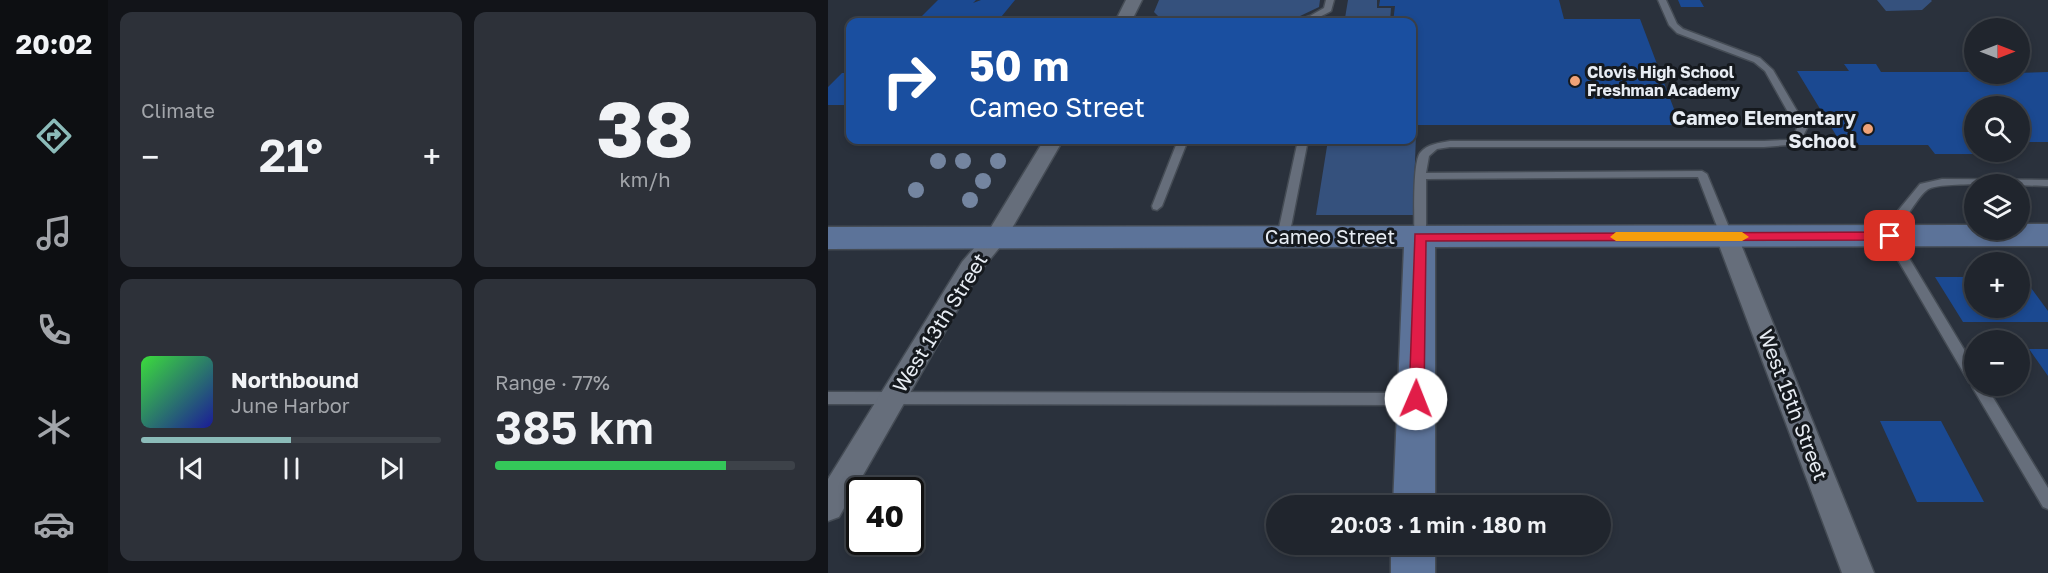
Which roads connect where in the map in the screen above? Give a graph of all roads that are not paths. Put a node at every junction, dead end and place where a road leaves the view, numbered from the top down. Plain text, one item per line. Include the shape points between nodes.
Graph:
1 (1134, 0) edge
2 (1330, 0) edge
3 (1662, 0) edge
4 (1125, 18) edge
5 (1312, 18) edge
6 (1051, 144) edge
7 (1181, 144) edge
8 (1301, 144) edge
9 (1421, 176) junction
10 (2048, 183) edge
11 (1157, 206) dead end
12 (1897, 236) junction
13 (2047, 236) edge
14 (996, 237) junction
15 (1283, 237) junction
16 (1420, 237) junction
17 (1727, 237) junction
18 (828, 238) edge
19 (1964, 360) edge
20 (1984, 396) edge
21 (828, 398) edge
22 (893, 398) junction
23 (1416, 399) junction
24 (1414, 495) edge
25 (2048, 502) edge
26 (828, 507) edge
27 (1413, 555) edge
28 (1413, 573) edge
29 (1858, 573) edge

1 - 4 street
2 - 5 lane via 1328,9
3 - 9 lane via 1673,26 1680,31 1756,60 1769,70 1802,128 1794,141 1443,145 1424,155
6 - 14 street, West 13th Street
7 - 11 lane
8 - 15 lane
9 - 16 lane
9 - 17 lane via 1702,174
10 - 12 lane via 1942,182 1924,186 1901,215
12 - 13 street, Cameo Street
12 - 17 street, Cameo Street
12 - 19 lane
14 - 15 street, Cameo Street
14 - 18 street, Cameo Street
14 - 22 street, West 13th Street via 970,268
15 - 16 street, Cameo Street
16 - 17 street, Cameo Street
16 - 23 street
17 - 29 street, West 15th Street
20 - 25 lane
21 - 22 lane
22 - 23 lane
22 - 26 street, West 13th Street
23 - 24 street
27 - 28 street

